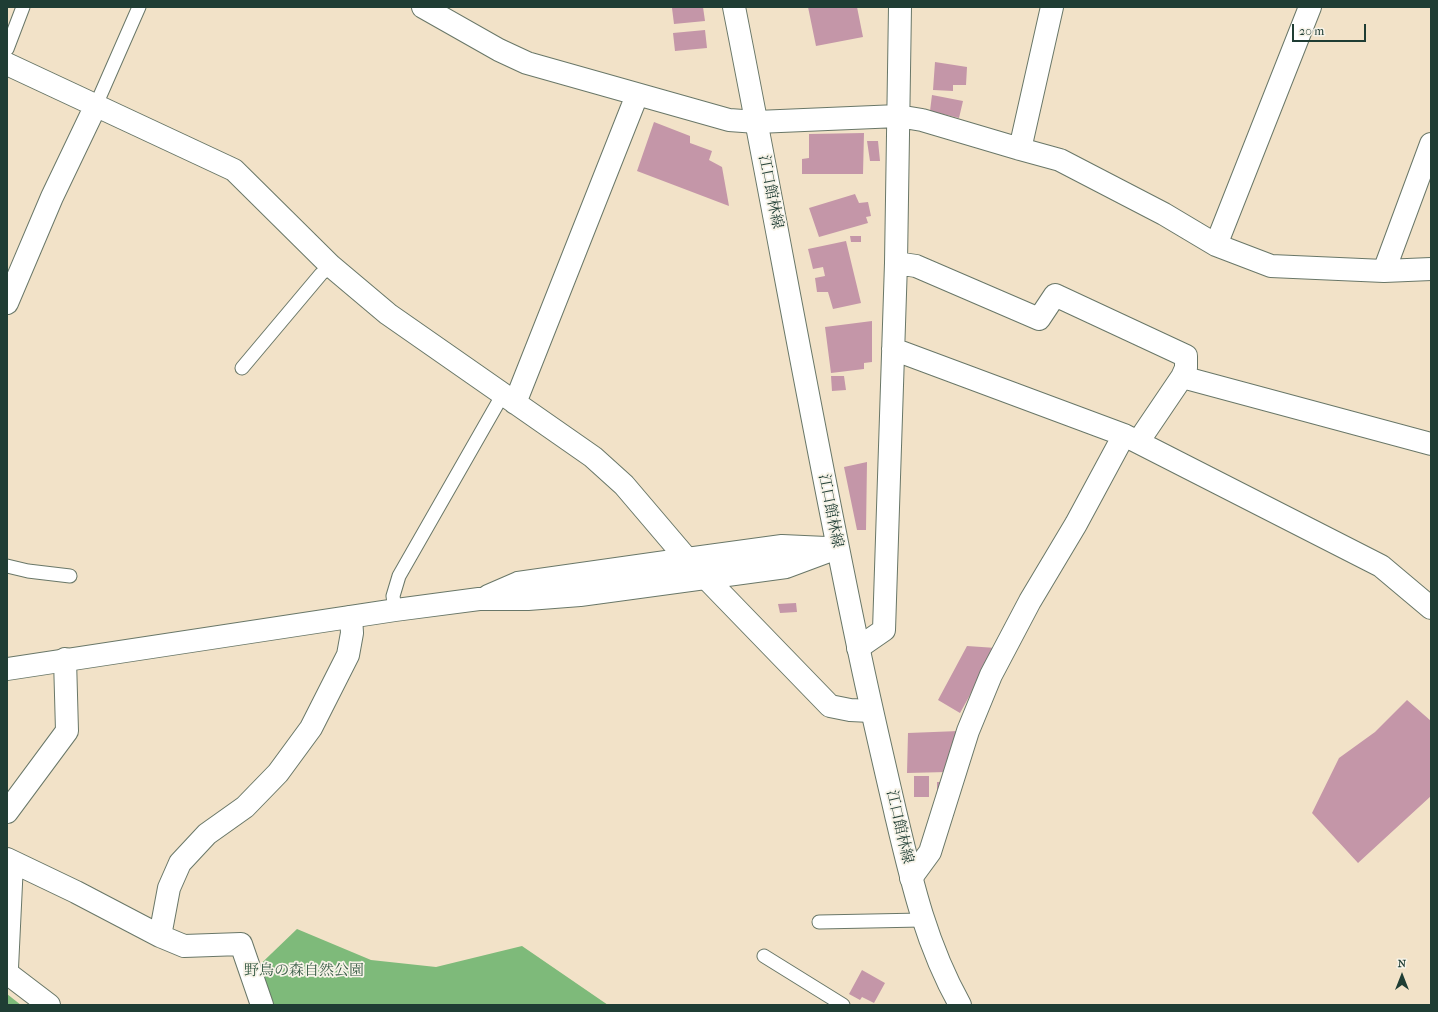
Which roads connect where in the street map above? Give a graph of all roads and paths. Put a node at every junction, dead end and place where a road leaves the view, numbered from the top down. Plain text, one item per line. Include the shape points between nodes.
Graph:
1 (23, 7) edge
2 (139, 7) edge
3 (424, 7) edge
4 (734, 7) edge
5 (900, 7) edge
6 (1052, 7) edge
7 (1310, 7) edge
8 (7, 49) edge
9 (7, 64) edge
10 (637, 95) junction
11 (96, 105) junction
12 (898, 116) junction
13 (757, 122) junction
14 (1431, 144) edge
15 (1020, 149) junction
16 (1216, 245) junction
17 (896, 263) junction
18 (331, 266) junction
19 (1431, 269) edge
20 (1384, 271) junction
21 (7, 303) edge
22 (893, 349) junction
23 (242, 368) dead end
24 (1182, 378) junction
25 (509, 399) junction
26 (1131, 439) junction
27 (1431, 444) edge
28 (837, 548) junction
29 (687, 559) junction
30 (7, 566) edge
31 (70, 576) dead end
32 (706, 578) junction
33 (479, 599) junction
34 (1431, 608) edge
35 (395, 610) junction
36 (351, 617) junction
37 (858, 648) junction
38 (65, 659) junction
39 (7, 669) edge
40 (872, 711) junction
41 (7, 812) edge
42 (10, 861) edge
43 (911, 878) junction
44 (922, 920) junction
45 (820, 922) dead end
46 (160, 936) junction
47 (764, 956) dead end
48 (7, 968) edge
49 (7, 973) edge
50 (947, 982) junction
51 (49, 1005) edge
52 (262, 1005) edge
53 (843, 1005) edge
54 (939, 1005) edge
55 (960, 1005) edge

1 - 8 lane
2 - 11 lane
3 - 10 street via 527,63
4 - 13 street, 江口館林線
5 - 12 street
6 - 15 street
7 - 16 street
9 - 11 street
10 - 13 street via 729,120
10 - 25 street
11 - 18 street via 234,170
11 - 21 street via 52,197
12 - 13 street
12 - 15 street via 922,120
12 - 17 street
13 - 28 street, 江口館林線
14 - 20 street
15 - 16 street via 1060,160 1164,214
16 - 20 street via 1271,266
17 - 22 street
17 - 24 street via 916,266 1039,319 1055,295 1186,356 1186,368
18 - 23 lane via 321,274
18 - 25 street via 388,314
19 - 20 street
22 - 26 street
22 - 37 street via 884,630
24 - 26 street
24 - 27 street
25 - 29 street via 593,457 624,485
25 - 35 lane via 399,576 393,596
26 - 34 street via 1381,566
26 - 43 street via 1030,601 991,675 968,732 930,852
28 - 29 street via 782,546
28 - 32 street via 786,567
28 - 37 street, 江口館林線
29 - 33 street via 518,583
30 - 31 lane
32 - 33 street via 580,595
32 - 40 street via 830,706
33 - 35 street
35 - 36 street
36 - 38 street
36 - 46 street via 352,633 348,655 311,728 278,773 244,807 207,834 180,863 169,888
37 - 40 street, 江口館林線
38 - 39 street
38 - 41 street via 67,732
40 - 43 street, 江口館林線
42 - 46 street
42 - 48 street
43 - 44 street, 江口館林線
44 - 45 lane
44 - 50 street, 江口館林線
46 - 52 street via 184,946 241,944
47 - 53 lane
49 - 51 street
50 - 54 street
50 - 55 street, 江口館林線

